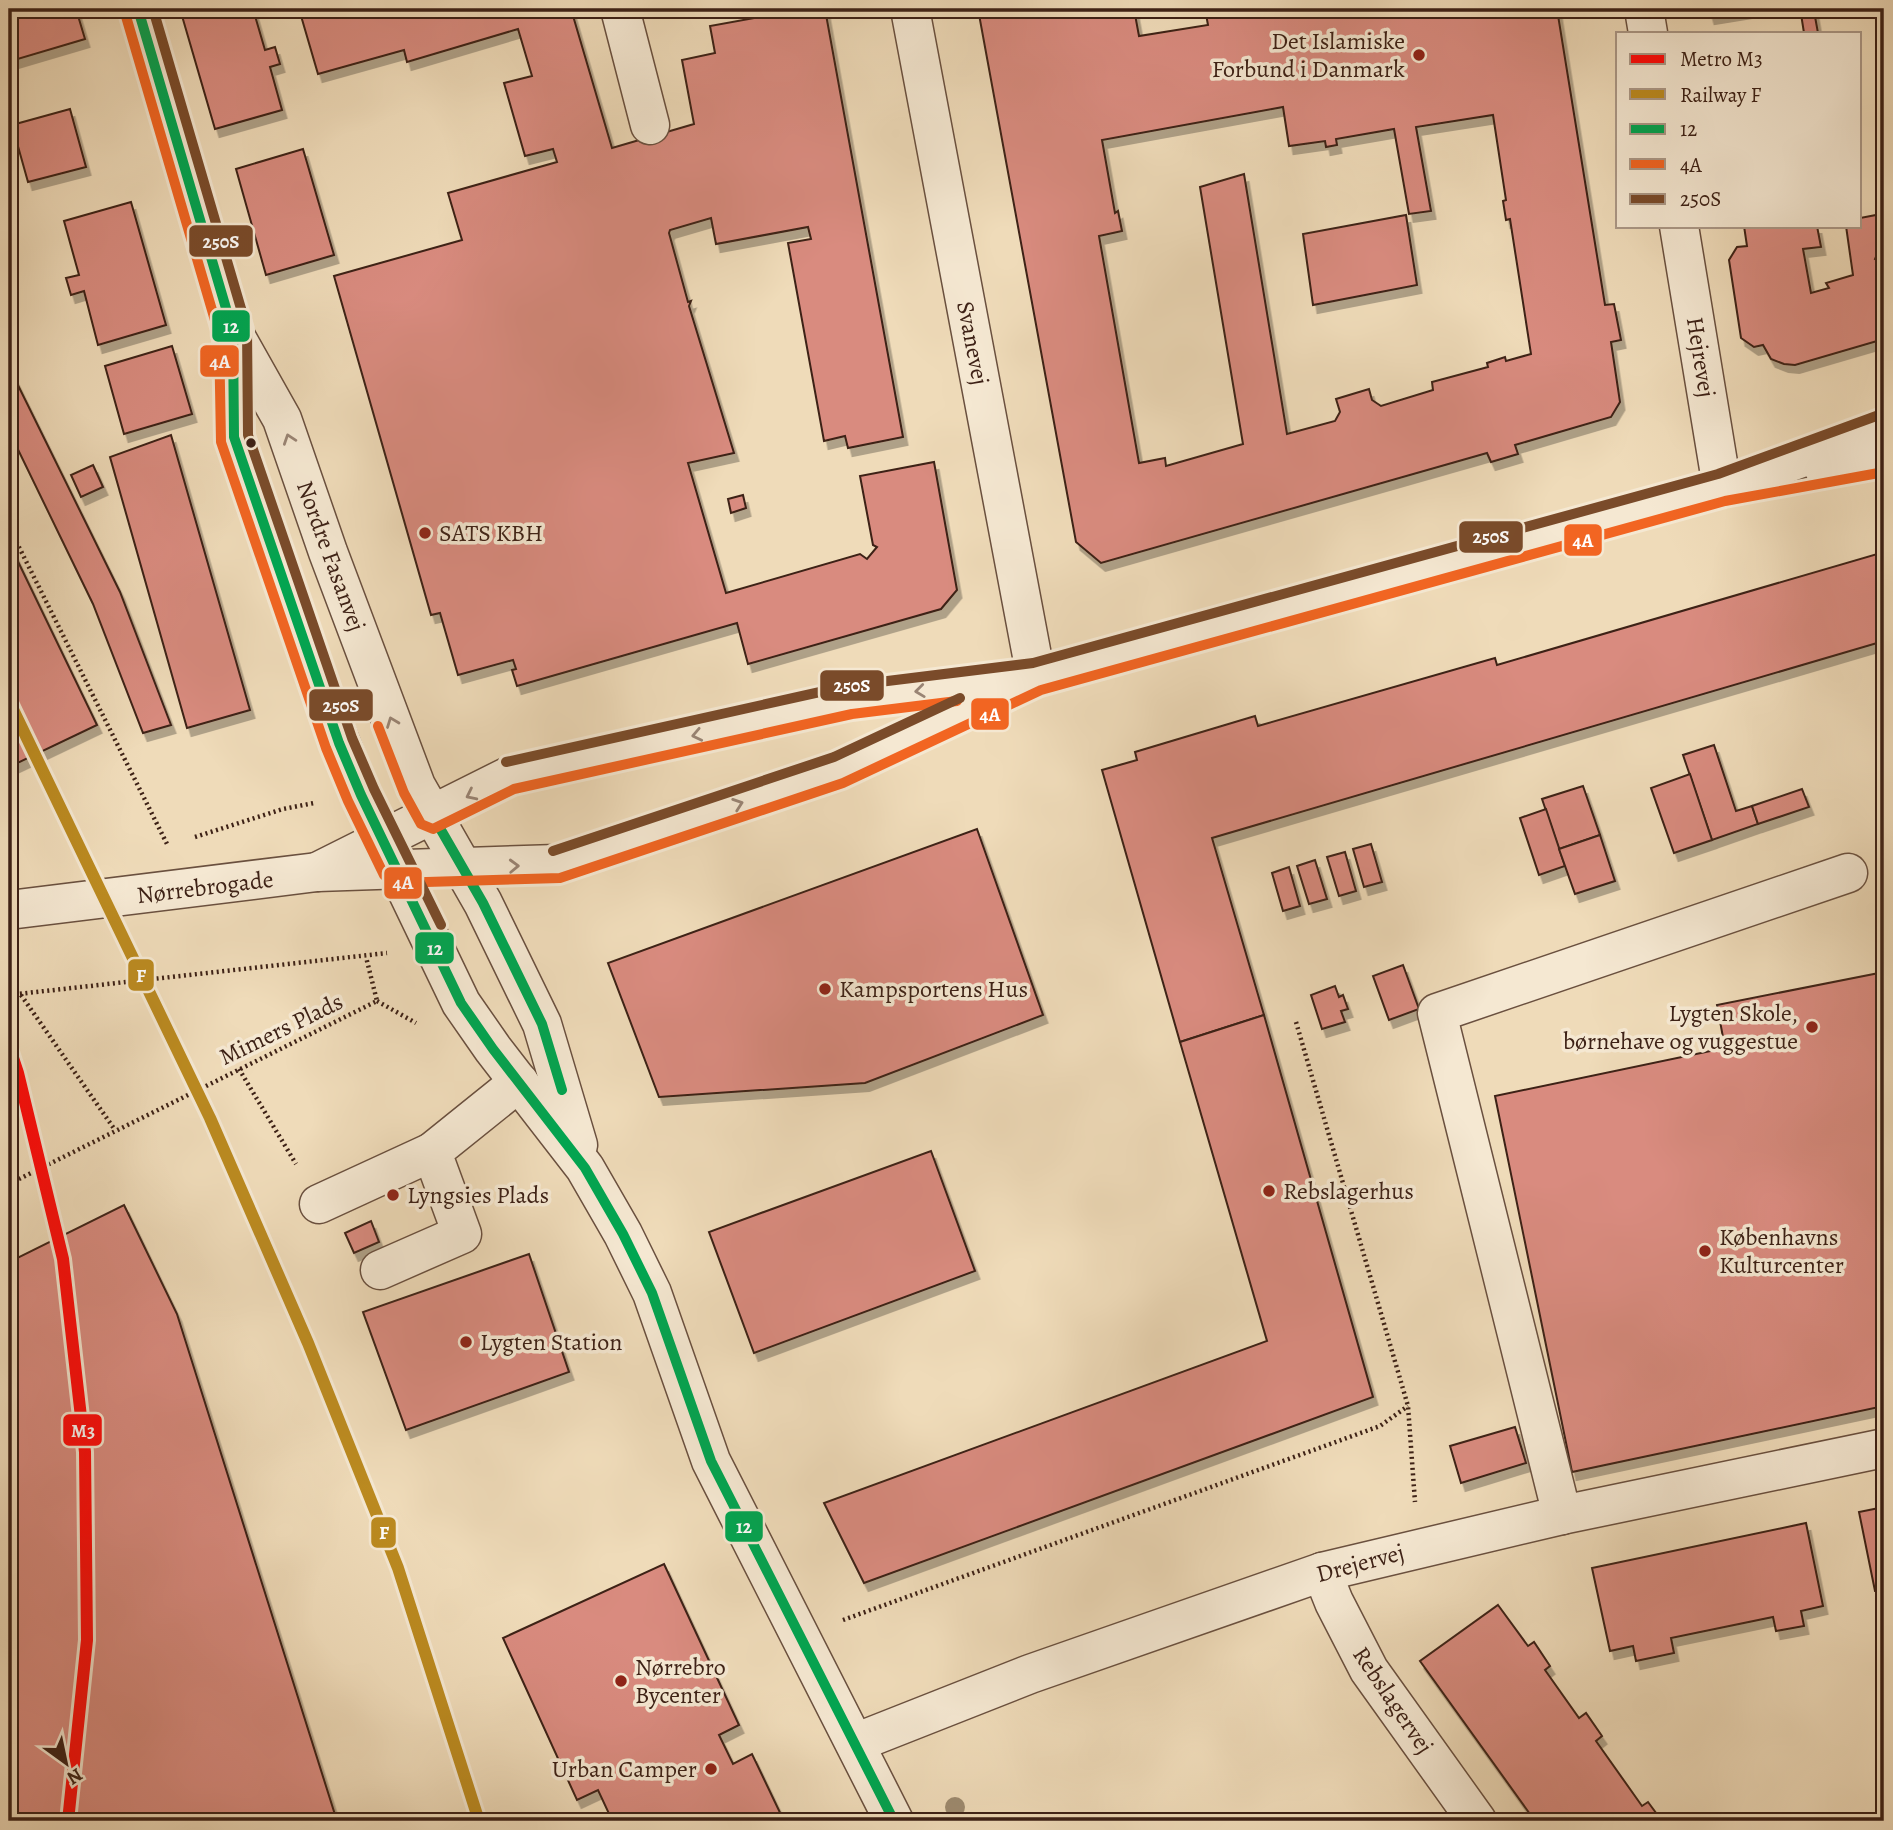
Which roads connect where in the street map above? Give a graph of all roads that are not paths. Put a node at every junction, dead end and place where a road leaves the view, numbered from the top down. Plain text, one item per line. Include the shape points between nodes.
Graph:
1 (138, 9) edge
2 (620, 9) edge
3 (911, 9) edge
4 (1644, 9) edge
5 (1648, 32) edge
6 (650, 125) dead end
7 (1679, 228) edge
8 (233, 332) junction
9 (1884, 428) edge
10 (1884, 458) edge
11 (1722, 487) junction
12 (1037, 677) junction
13 (424, 800) junction
14 (390, 854) junction
15 (463, 867) junction
16 (1848, 873) dead end
17 (9, 909) edge
18 (519, 1082) junction
19 (432, 1152) junction
20 (586, 1168) junction
21 (319, 1204) dead end
22 (380, 1270) dead end
23 (1884, 1448) edge
24 (1562, 1515) junction
25 (1322, 1572) junction
26 (855, 1743) junction
27 (894, 1821) edge
28 (1477, 1821) edge

1 - 8 street, Nordre Fasanvej
2 - 6 street
3 - 12 street, Svanevej
4 - 5 street
7 - 11 street, Hejrevej
13 -> 8 street, Nordre Fasanvej via 282,419
8 - 14 street, Nordre Fasanvej via 234,437 331,720
9 - 11 street
10 - 11 street
11 - 12 street
12 -> 13 street, Nørrebrogade via 850,700 509,776
15 -> 12 street via 557,864 587,856 839,770
13 - 14 street, Nørrebrogade
13 - 15 street, Nordre Fasanvej
14 - 15 street
14 - 17 street, Nørrebrogade via 317,872
14 - 18 street, Nordre Fasanvej via 461,1003
15 - 20 street, Nordre Fasanvej via 542,1024
16 - 24 street via 1437,1013
18 - 19 street
18 - 20 street, Nordre Fasanvej
19 - 21 street
19 - 22 street via 462,1234
20 - 26 street via 652,1293 711,1461
23 - 24 street, Drejervej
24 - 25 street, Drejervej
25 - 26 street, Drejervej via 1030,1674
25 - 28 street, Rebslagervej via 1369,1671
26 - 27 street

